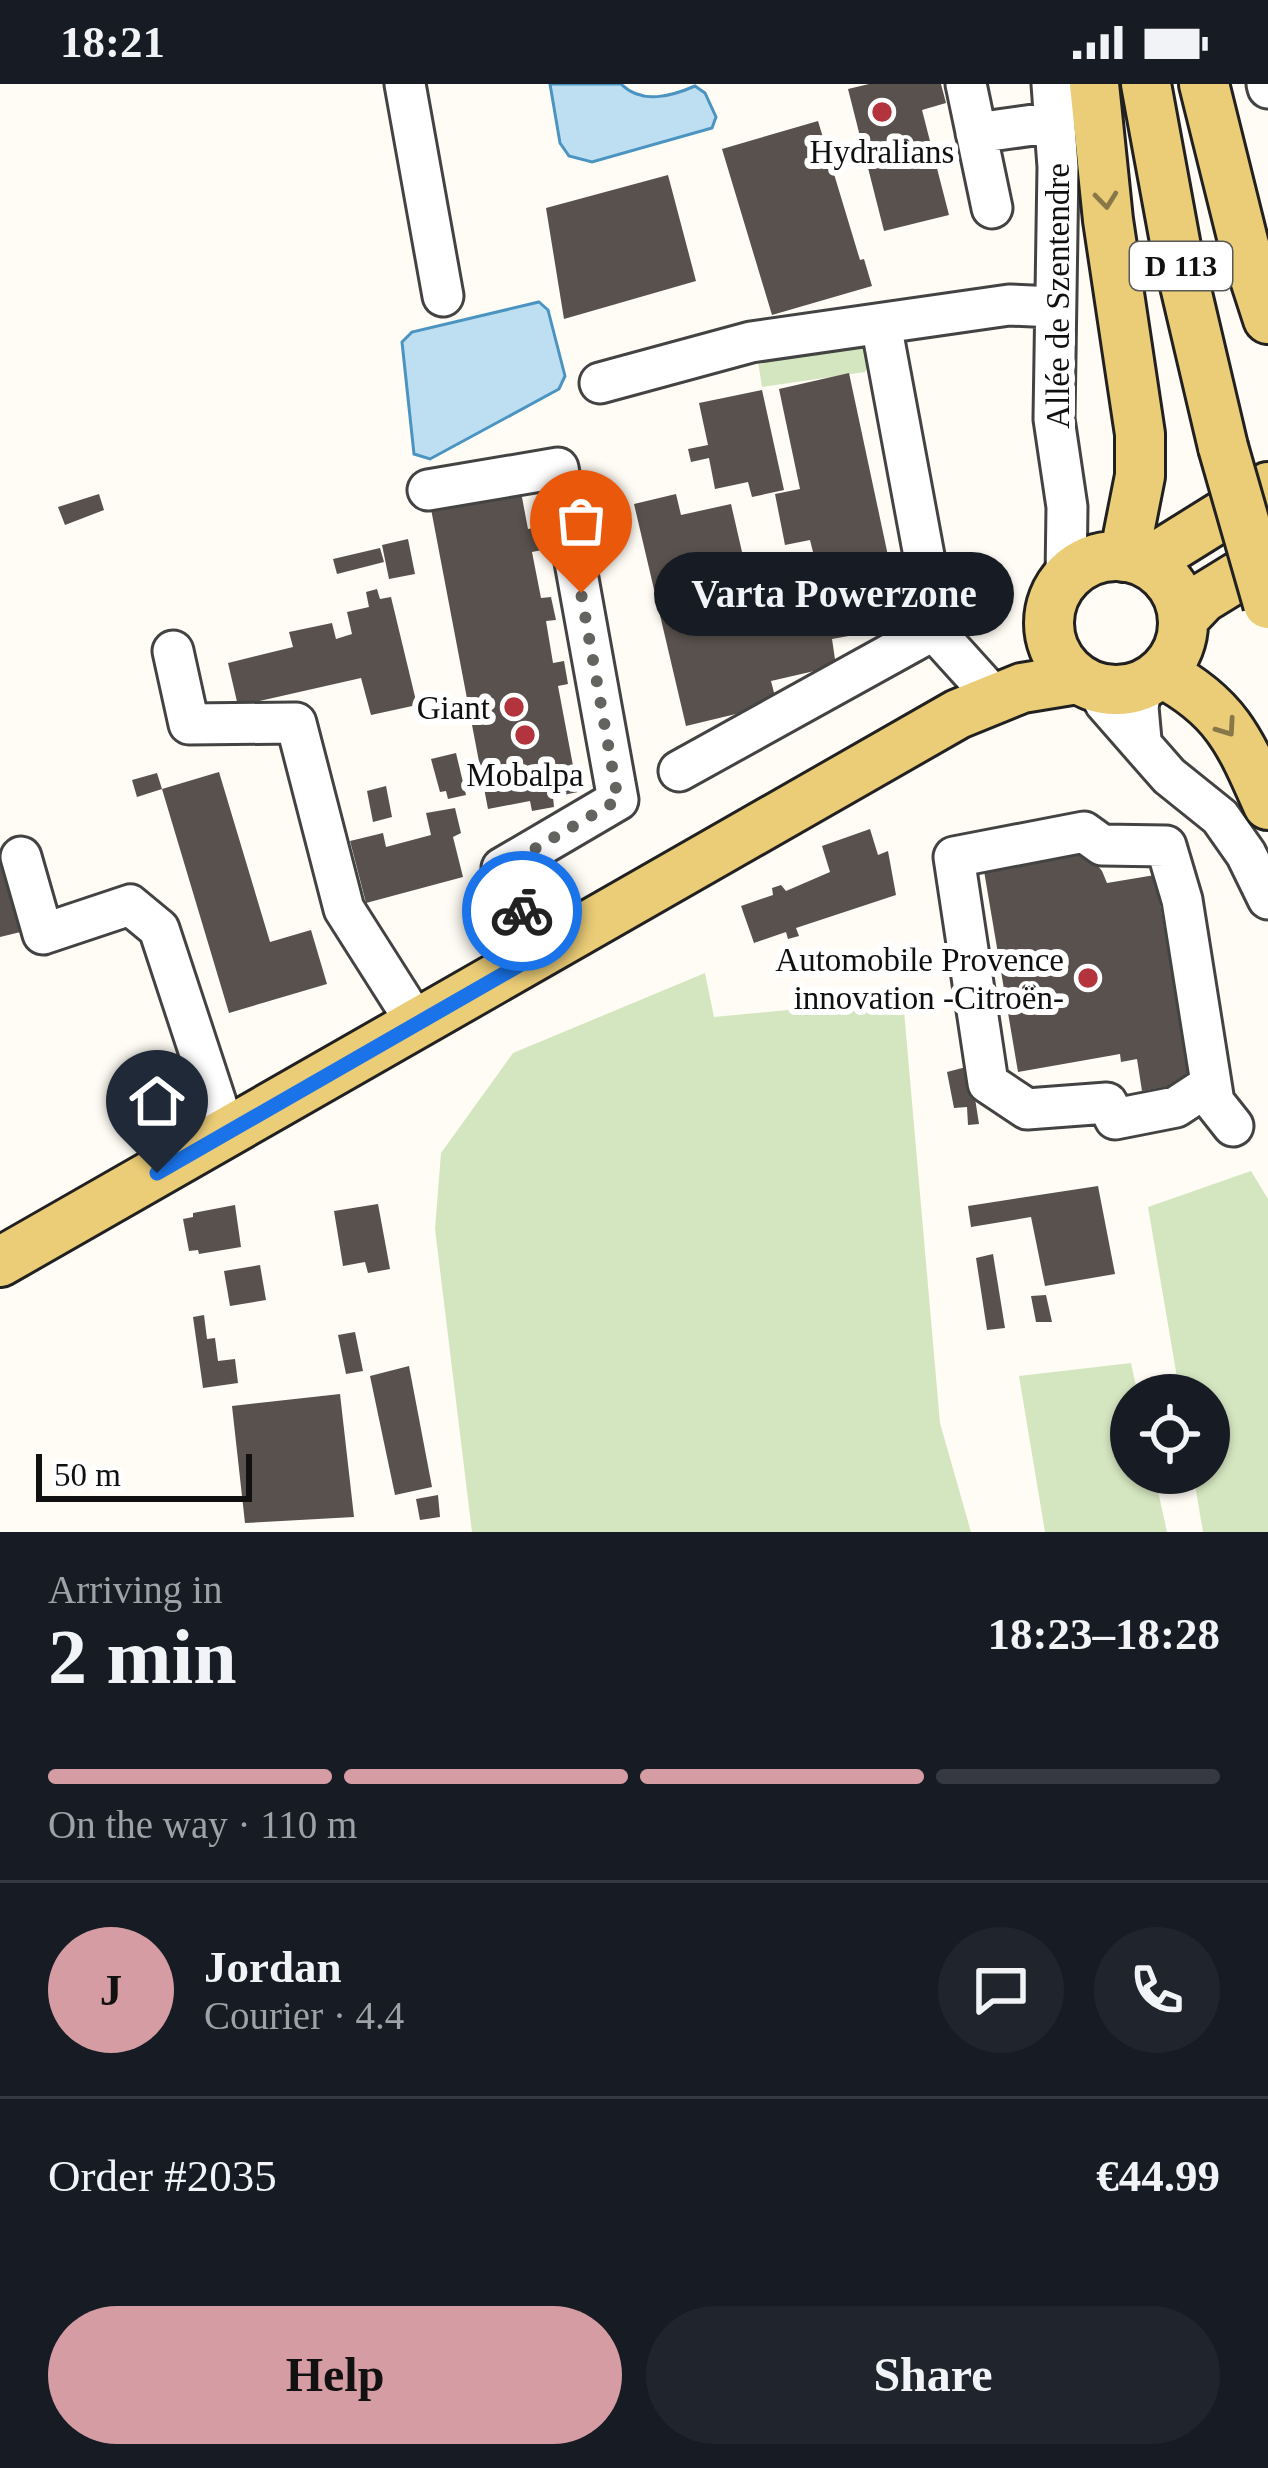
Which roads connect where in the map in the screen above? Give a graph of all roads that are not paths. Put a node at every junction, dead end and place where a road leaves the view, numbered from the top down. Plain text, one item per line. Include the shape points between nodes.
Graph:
1 (405, 84) edge
2 (966, 84) edge
3 (1094, 84) edge
4 (1146, 84) edge
5 (1204, 84) edge
6 (1053, 103) edge
7 (976, 133) junction
8 (992, 208) dead end
9 (443, 296) dead end
10 (1055, 307) junction
11 (1268, 319) edge
12 (881, 323) junction
13 (600, 383) dead end
14 (1268, 487) edge
15 (428, 490) dead end
16 (1268, 558) edge
17 (1111, 564) junction
18 (1268, 604) edge
19 (1184, 618) junction
20 (929, 625) junction
21 (1049, 630) junction
22 (173, 651) dead end
23 (1120, 681) junction
24 (972, 701) junction
25 (679, 771) dead end
26 (1268, 805) edge
27 (21, 857) dead end
28 (1268, 898) edge
29 (542, 952) junction
30 (417, 1024) junction
31 (1210, 1084) junction
32 (1233, 1126) dead end
33 (226, 1133) junction
34 (0, 1262) edge

1 - 9 street
2 - 7 street
3 -> 17 main road via 1141,434 1140,476
4 - 18 main road, D 113, bridge via 1176,247
5 - 11 main road, D 113
6 - 7 street
6 - 10 street, Allée de Szentendre
7 - 8 street
10 - 12 street via 1009,305
10 - 17 street, Allée de Szentendre via 1054,419 1067,507
12 - 13 street via 751,342
12 - 20 street via 935,615
14 - 17 main road
15 - 29 street via 559,468 618,800 502,868
16 - 19 main road
17 - 19 main road via 1174,588
17 - 21 main road via 1049,611
19 - 23 main road via 1175,658
20 - 24 street
20 - 25 street via 923,636
21 - 23 main road via 1053,648
21 - 24 main road
22 - 30 street via 189,724 296,723 344,909
23 - 24 main road via 1022,688
23 -> 26 main road via 1197,692 1225,721
23 - 28 street via 1105,703 1169,776 1220,817
24 - 29 main road
27 - 33 street via 43,934 130,905 159,929
29 - 30 main road
30 - 33 main road
31 - 31 street via 1166,846 1102,845 1084,832 954,856 988,1083 1027,1109 1107,1103 1115,1119 1176,1107
31 - 32 street
33 - 34 main road

